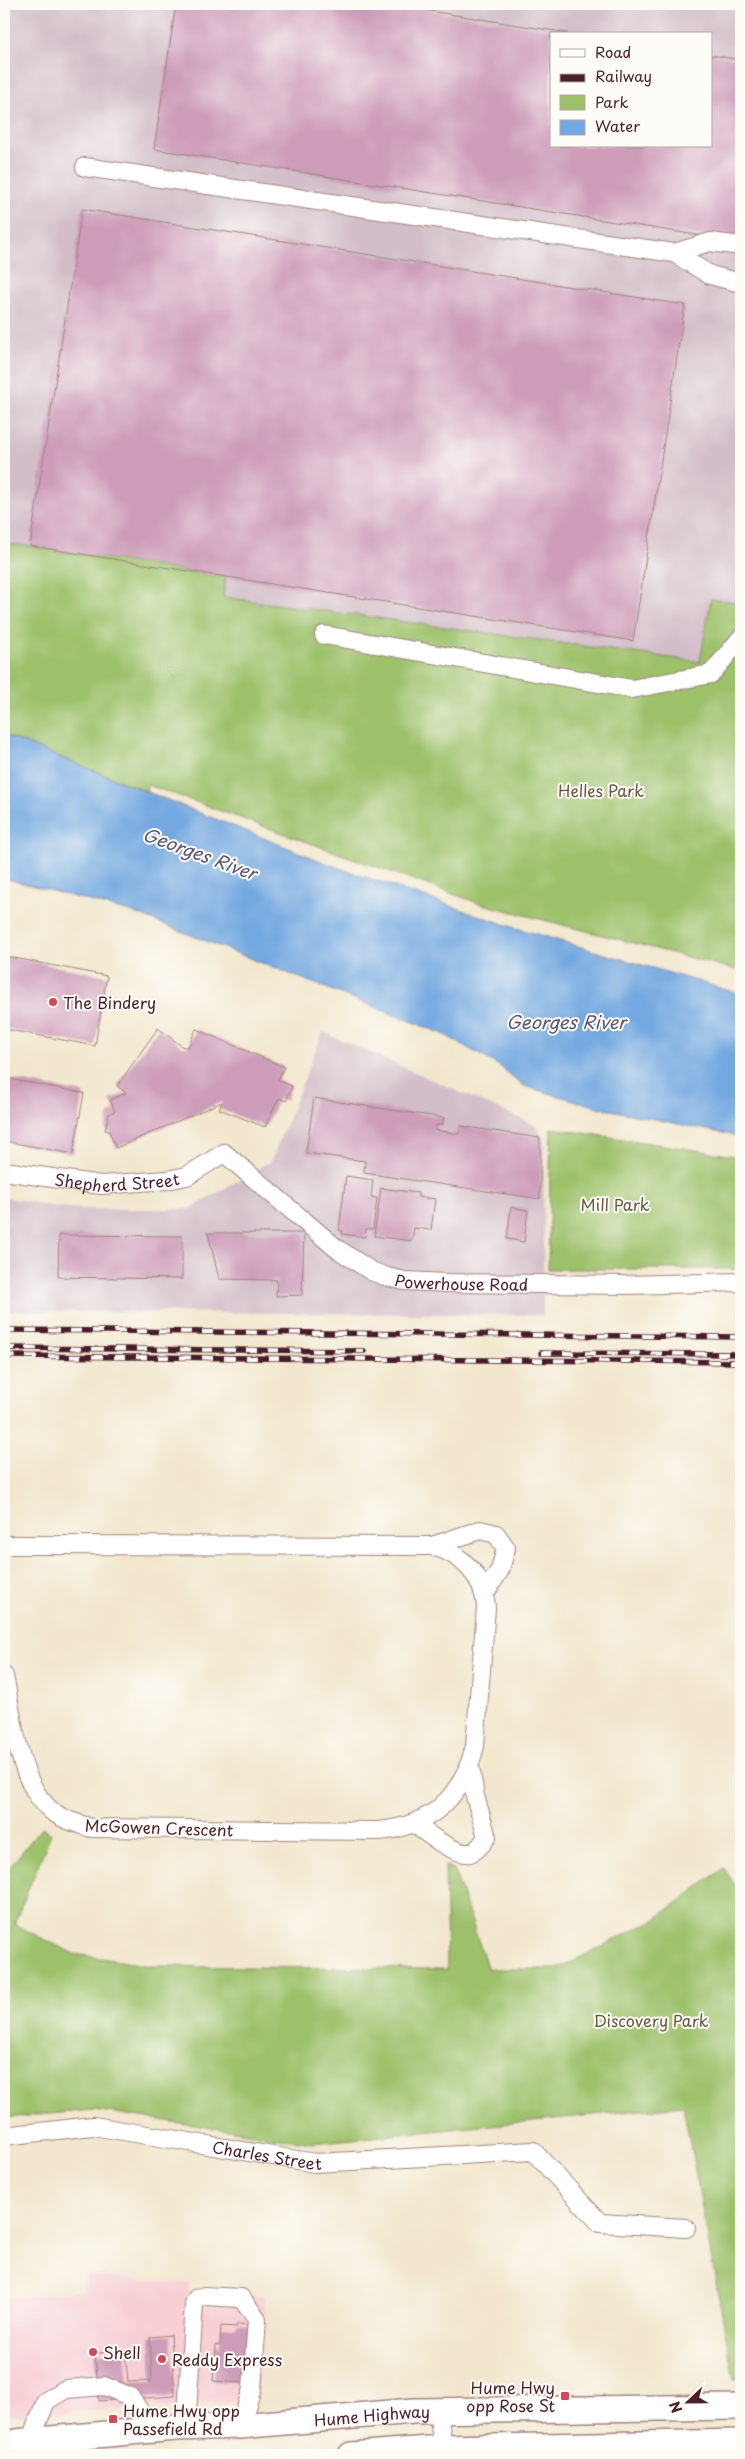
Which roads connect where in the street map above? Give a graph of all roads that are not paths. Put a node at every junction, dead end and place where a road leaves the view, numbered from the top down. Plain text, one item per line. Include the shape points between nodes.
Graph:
1 (85, 167) dead end
2 (741, 246) edge
3 (674, 252) junction
4 (741, 283) edge
5 (324, 635) dead end
6 (741, 638) edge
7 (224, 1153) joint
8 (4, 1171) edge
9 (741, 1282) edge
10 (4, 1545) edge
11 (432, 1546) junction
12 (486, 1593) junction
13 (4, 1676) edge
14 (470, 1767) junction
15 (415, 1824) junction
16 (4, 2136) edge
17 (686, 2228) dead end
18 (741, 2407) edge
19 (438, 2411) junction
20 (240, 2426) junction
21 (186, 2428) junction
22 (153, 2430) junction
23 (31, 2439) junction
24 (741, 2442) edge
25 (4, 2443) edge
26 (443, 2452) edge
27 (351, 2455) edge

1 - 3 street
2 - 3 street via 710,242
3 - 4 street via 710,275
5 - 6 street via 632,689 711,674
7 - 8 street, Shepherd Street via 188,1176 167,1180 101,1185
7 - 9 street, Powerhouse Road via 336,1248 371,1271 404,1281 625,1285
10 - 11 street, McGowen Crescent
11 - 12 street, McGowen Crescent via 445,1549 460,1559
11 - 12 street, McGowen Crescent via 480,1530 496,1534 506,1548 500,1570
12 - 14 street, McGowen Crescent via 475,1746
13 - 15 street, McGowen Crescent via 29,1782 54,1813 72,1822 91,1828 379,1832
14 - 15 street, McGowen Crescent via 448,1800
14 - 15 street, McGowen Crescent via 487,1837 479,1848 469,1853 456,1850 432,1839
16 - 17 street, Charles Street via 93,2126 315,2163 533,2151 600,2223
18 - 19 highway, Hume Highway
19 - 20 highway, Hume Highway
19 - 26 street
20 - 21 highway, Hume Highway
20 - 21 street via 252,2389 257,2319 242,2298 204,2296 197,2298 194,2304
21 - 22 highway, Hume Highway
22 - 23 highway, Hume Highway
22 - 23 street via 129,2396 104,2386 66,2390 46,2401
23 - 25 highway, Hume Highway
24 - 26 highway
26 - 27 highway

